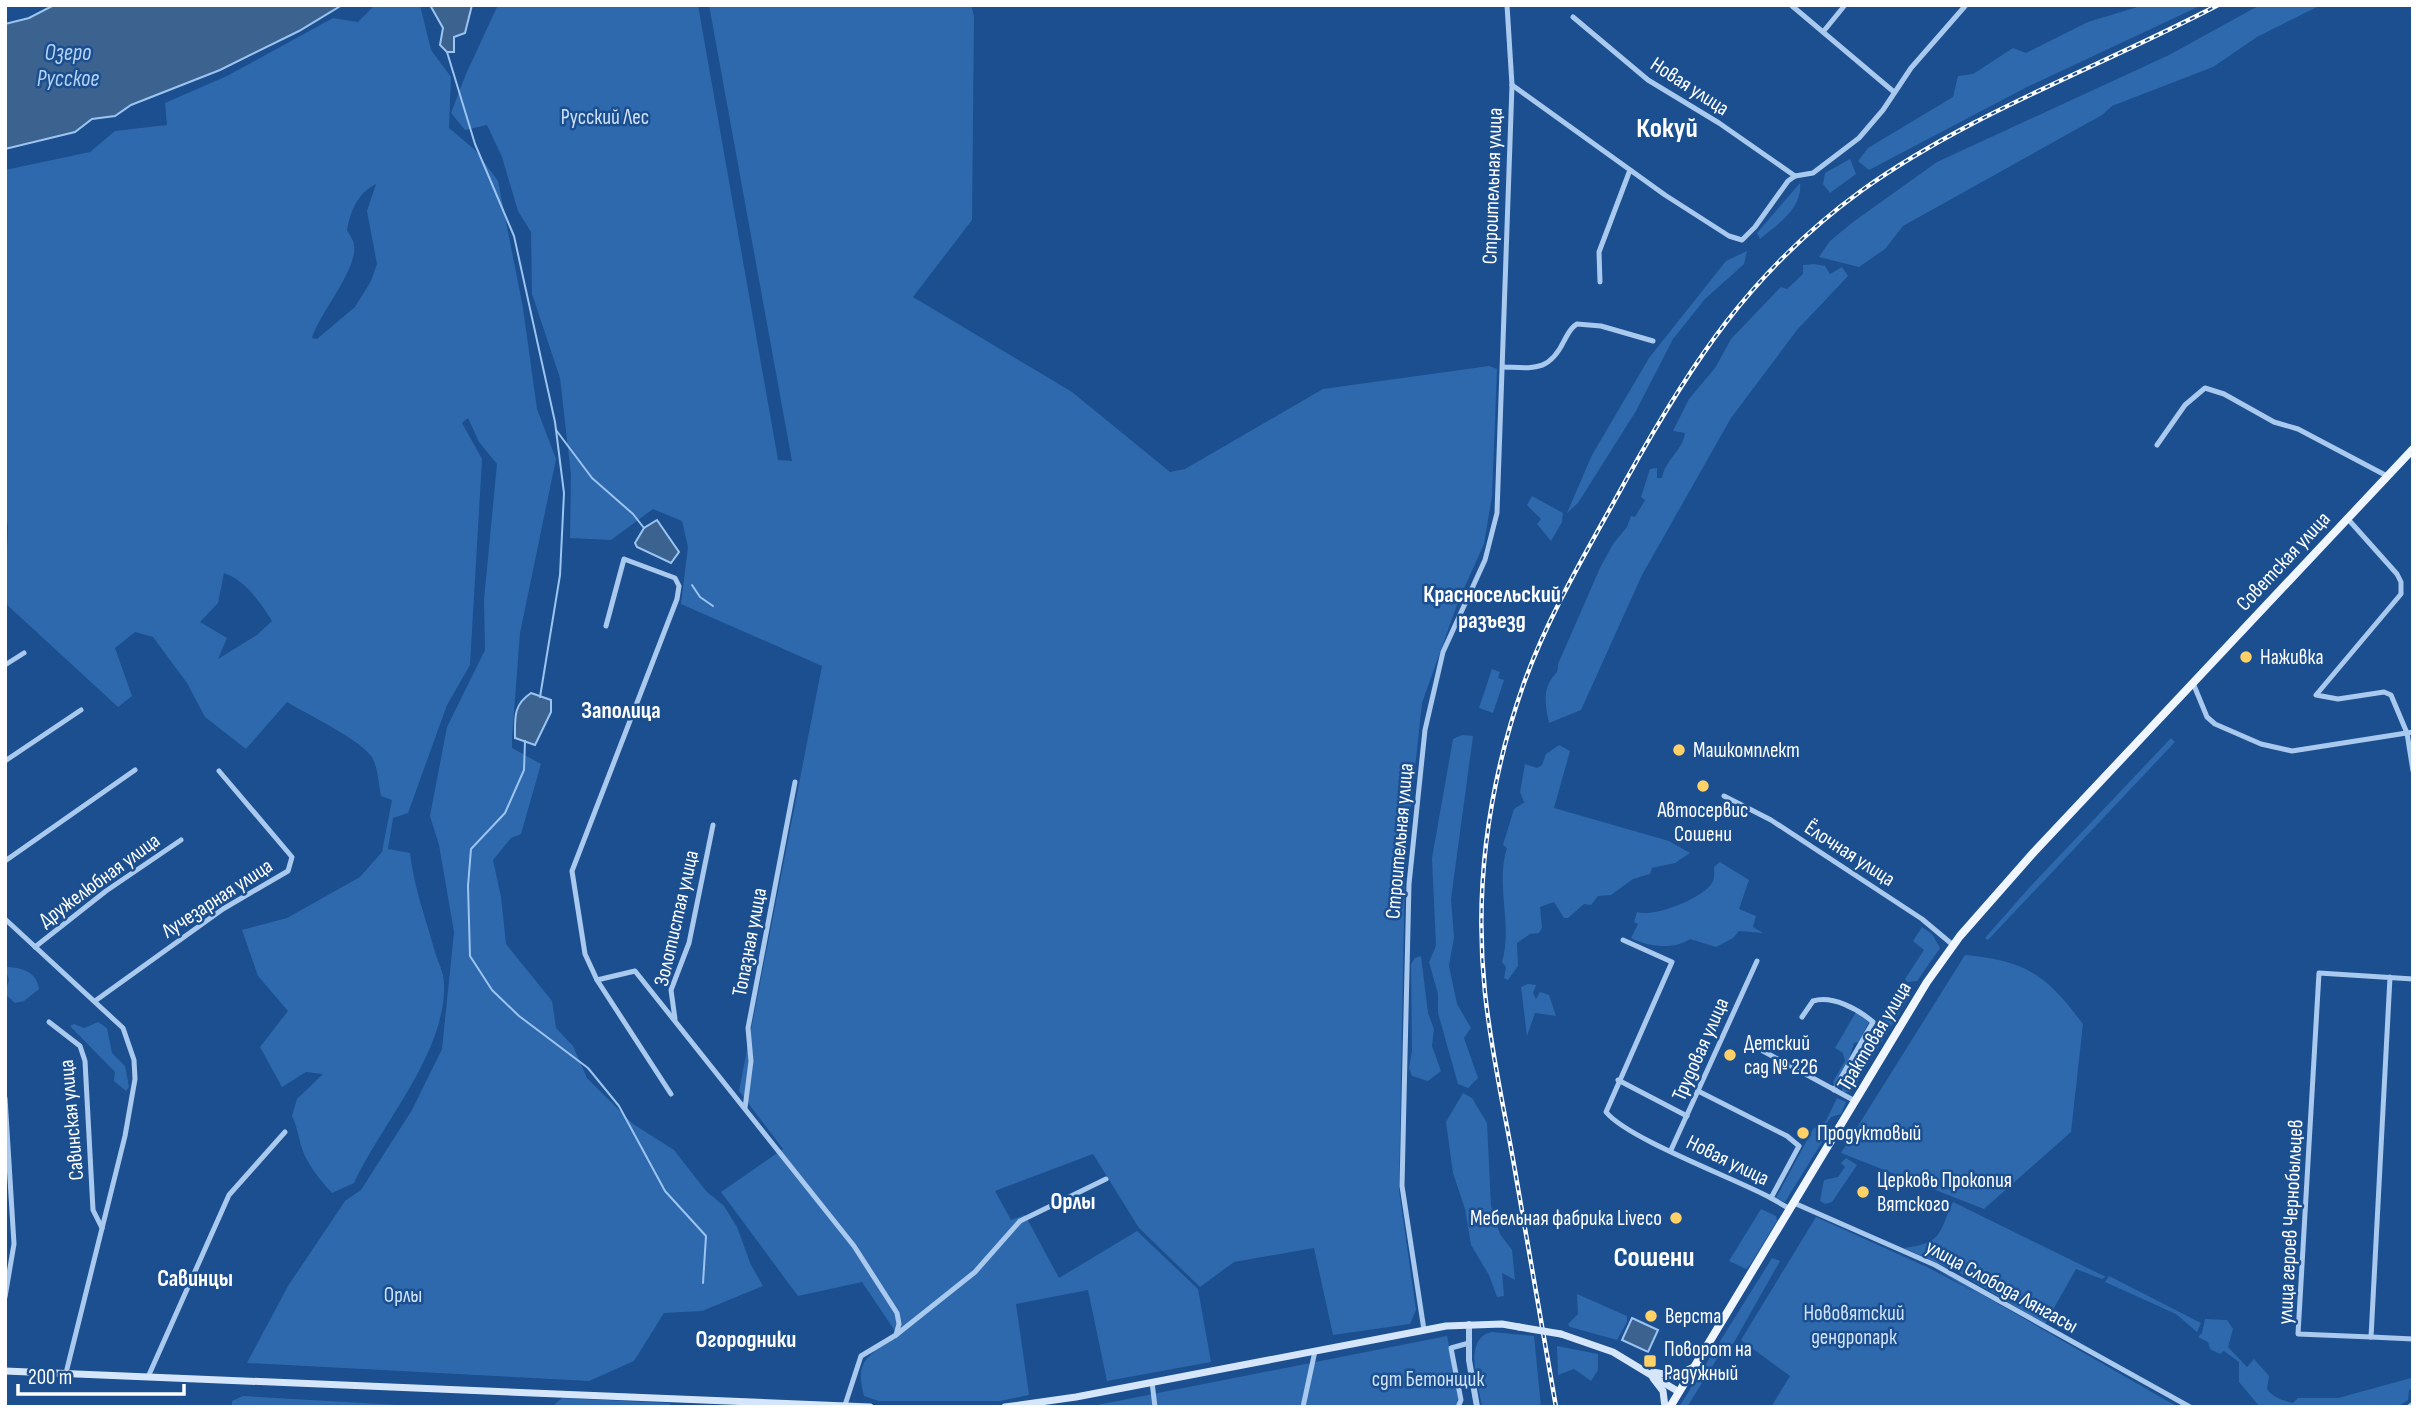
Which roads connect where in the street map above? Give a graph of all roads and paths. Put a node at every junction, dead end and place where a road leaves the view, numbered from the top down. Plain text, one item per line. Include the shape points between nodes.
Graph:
1 (1507, 5) edge
2 (1791, 5) edge
3 (1845, 5) edge
4 (1966, 5) edge
5 (1573, 17) dead end
6 (1823, 32) junction
7 (1511, 85) junction
8 (1894, 92) junction
9 (1630, 170) junction
10 (1795, 176) junction
11 (1601, 282) dead end
12 (1653, 341) dead end
13 (1503, 367) junction
14 (2157, 445) dead end
15 (2413, 450) edge
16 (2387, 476) junction
17 (2347, 518) junction
18 (606, 626) dead end
19 (23, 653) dead end
20 (5, 665) edge
21 (2193, 682) junction
22 (81, 710) dead end
23 (2410, 733) edge
24 (5, 761) edge
25 (135, 770) dead end
26 (219, 771) dead end
27 (2413, 771) edge
28 (795, 782) dead end
29 (1724, 796) dead end
30 (713, 825) dead end
31 (181, 840) dead end
32 (5, 861) edge
33 (1983, 909) joint
34 (5, 919) edge
35 (1623, 940) dead end
36 (1954, 945) junction
37 (35, 947) junction
38 (1757, 961) dead end
39 (2390, 977) junction
40 (2413, 979) edge
41 (597, 980) junction
42 (94, 1001) junction
43 (1802, 1017) dead end
44 (675, 1019) junction
45 (49, 1022) dead end
46 (1763, 1051) dead end
47 (1618, 1080) junction
48 (1834, 1090) junction
49 (1698, 1091) junction
50 (671, 1094) dead end
51 (5, 1098) edge
52 (1855, 1101) junction
53 (745, 1108) junction
54 (1687, 1116) junction
55 (285, 1132) dead end
56 (1671, 1150) junction
57 (1106, 1179) dead end
58 (1771, 1198) junction
59 (1792, 1206) junction
60 (102, 1229) junction
61 (5, 1297) edge
62 (1469, 1324) junction
63 (1424, 1330) junction
64 (897, 1335) junction
65 (2371, 1338) junction
66 (2413, 1339) edge
67 (1469, 1343) junction
68 (1315, 1351) junction
69 (1695, 1367) junction
70 (1645, 1370) junction
71 (5, 1371) edge
72 (66, 1373) junction
73 (148, 1377) junction
74 (1152, 1382) junction
75 (1679, 1392) junction
76 (845, 1405) junction
77 (870, 1407) edge
78 (1005, 1407) edge
79 (1155, 1407) edge
80 (1303, 1407) edge
81 (1458, 1407) edge
82 (1477, 1407) edge
83 (1667, 1407) edge
84 (2190, 1407) edge

1 - 7 street, Строительная улица
2 - 6 street
3 - 6 street
4 - 8 street
5 - 10 street, Новая улица via 1648,80
6 - 8 street
7 - 9 street
7 - 13 street, Строительная улица
8 - 10 street via 1859,138 1813,173
9 - 10 street via 1717,229 1742,240
9 - 11 street via 1599,252
12 - 13 street via 1577,324 1548,364
13 - 63 street, Строительная улица via 1496,522 1485,560 1443,652 1425,730 1409,884 1402,1186
14 - 16 street via 2185,405 2205,388 2298,429
15 - 16 main road, Советская улица
16 - 17 main road, Советская улица
17 - 21 main road, Советская улица
17 - 23 street via 2397,574 2401,594 2316,695 2338,699 2384,692 2394,700
18 - 41 street via 624,559 675,578 677,599 572,871 585,954
19 - 20 street
21 - 23 street via 2207,717 2215,724 2279,750
21 - 33 main road, Советская улица
22 - 24 street
23 - 27 street
25 - 32 street
26 - 42 street, Лучезарная улица via 292,857 288,871 223,909
28 - 53 street, Топазная улица via 748,1028 751,1061
29 - 36 street, Ёлочная улица via 1783,827
30 - 44 street, Золотистая улица via 689,943 671,990
31 - 37 street, Дружелюбная улица
33 - 36 main road, Трактовая улица
34 - 37 street
35 - 47 street via 1672,961
36 - 52 main road, Трактовая улица
37 - 42 street
38 - 49 street, Трудовая улица
39 - 40 street
39 - 65 street
39 - 65 street, улица героев Чернобыльцев via 2319,973 2298,1334
41 - 44 street via 635,971
41 - 50 street
42 - 60 street via 130,1041 135,1079
43 - 48 street via 1813,1001 1821,998 1846,1004 1873,1022
44 - 53 street
45 - 60 street, Савинская улица via 80,1046 85,1060 93,1210
46 - 48 street
47 - 54 street
47 - 56 street, Новая улица via 1606,1112
48 - 52 street
49 - 54 street, Трудовая улица
49 - 58 street via 1799,1146
51 - 61 street via 15,1244
52 - 59 main road, Трактовая улица
53 - 64 street via 854,1246 897,1314
54 - 56 street, Трудовая улица
55 - 73 street via 229,1195
56 - 58 street, Новая улица
57 - 64 street via 1020,1221 975,1272
58 - 59 street, Новая улица
59 - 69 main road, Трактовая улица
59 - 84 street, улица Слобода Лянгасы via 1935,1265
60 - 72 street
62 - 63 main road
62 - 67 street
62 - 70 main road, bridge via 1561,1334 1613,1352
63 - 68 main road
64 - 76 street via 860,1356
65 - 66 street
67 - 81 street via 1451,1348 1461,1400
67 - 82 street
68 - 74 main road
68 - 80 street
69 - 70 main road via 1674,1377
69 - 75 main road, Трактовая улица
70 - 75 main road
70 - 83 main road via 1663,1391
71 - 72 main road
72 - 73 main road
73 - 76 main road
74 - 78 main road
74 - 79 street
75 - 83 main road
76 - 77 main road

